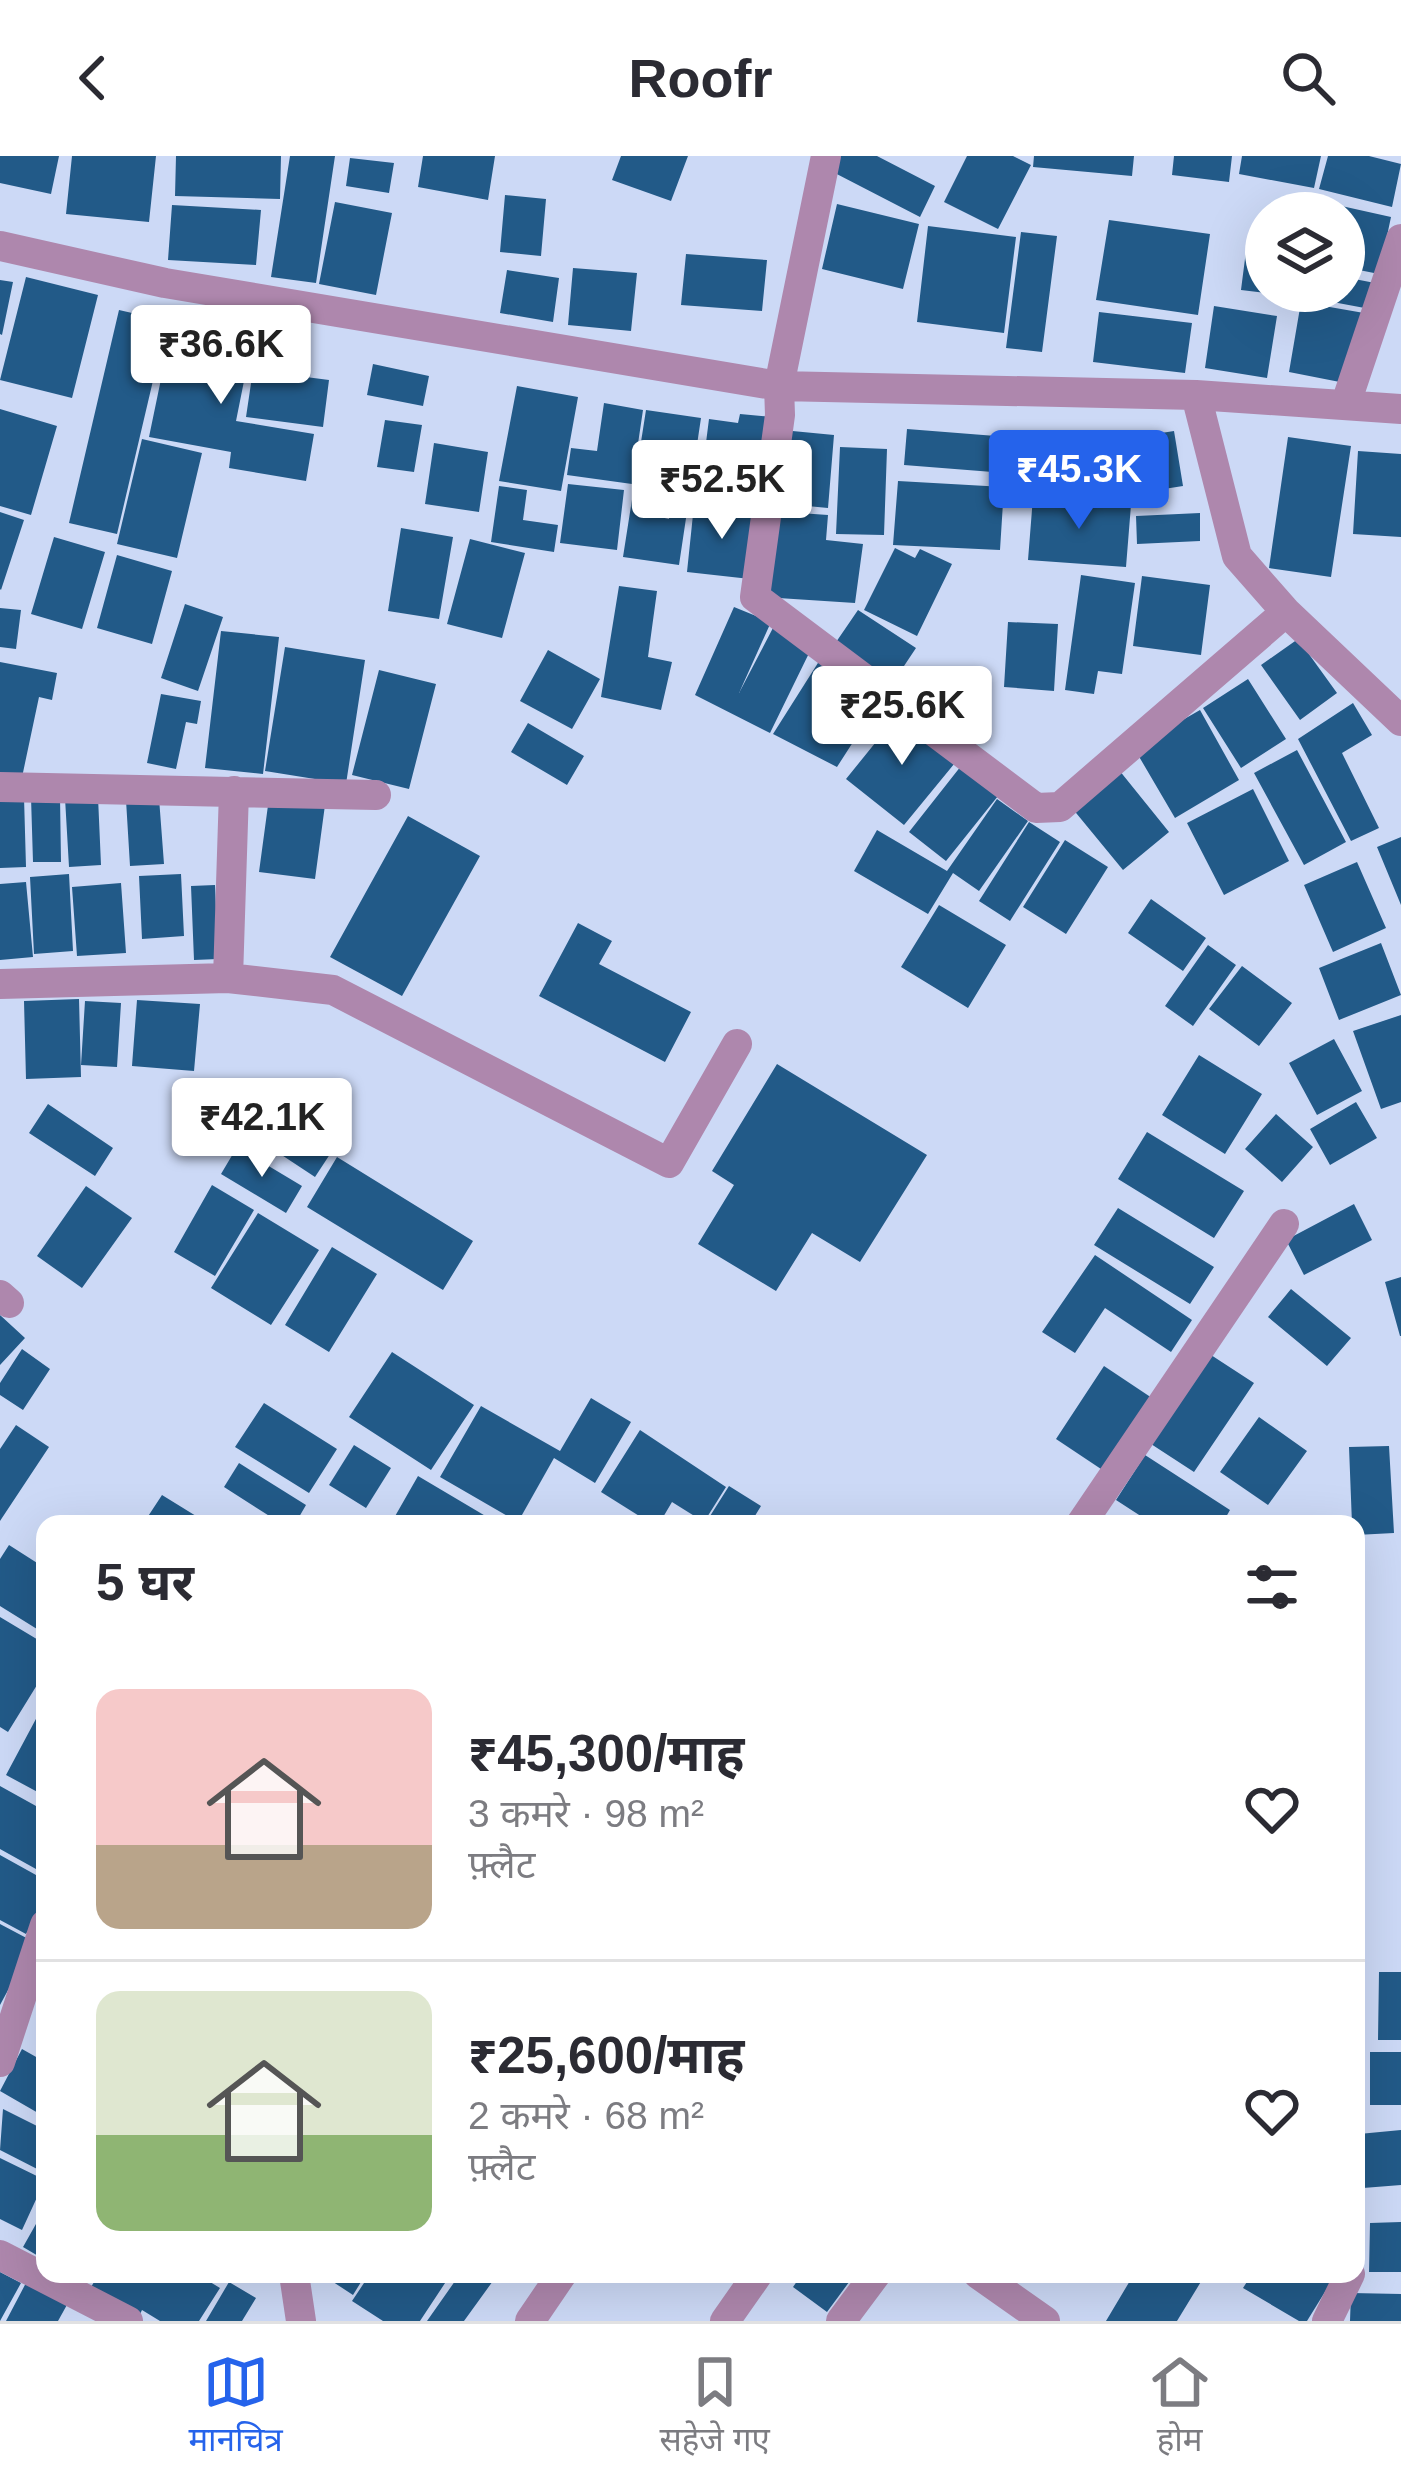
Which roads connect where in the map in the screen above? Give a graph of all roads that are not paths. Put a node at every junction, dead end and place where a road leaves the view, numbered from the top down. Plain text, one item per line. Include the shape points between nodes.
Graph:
1 (826, 156) edge
2 (1401, 239) edge
3 (0, 246) edge
4 (779, 386) junction
5 (1196, 394) junction
6 (1346, 403) junction
7 (1401, 409) edge
8 (1286, 612) junction
9 (1401, 721) edge
10 (0, 787) edge
11 (234, 791) junction
12 (376, 795) dead end
13 (228, 978) junction
14 (0, 984) edge
15 (737, 1044) dead end
16 (1284, 1224) dead end
17 (1087, 1515) edge
18 (36, 1952) edge
19 (0, 2062) edge
20 (0, 2255) edge
21 (36, 2274) edge
22 (54, 2283) edge
23 (295, 2283) edge
24 (556, 2283) edge
25 (752, 2283) edge
26 (869, 2283) edge
27 (991, 2283) edge
28 (1346, 2283) edge
29 (128, 2321) edge
30 (301, 2321) edge
31 (530, 2321) edge
32 (725, 2321) edge
33 (841, 2321) edge
34 (1045, 2321) edge
35 (1327, 2321) edge

1 - 4 street
2 - 6 street
3 - 4 street via 165,283
4 - 5 street
4 - 8 street via 755,597 1036,808 1060,807
5 - 6 street
5 - 8 street via 1238,556
6 - 7 street
8 - 9 street
10 - 11 street
11 - 12 street
11 - 13 street
13 - 14 street
13 - 15 street via 333,990 669,1163
16 - 17 street
18 - 19 street
20 - 21 street
22 - 29 street
23 - 30 street
24 - 31 street
25 - 32 street
26 - 33 street
27 - 34 street
28 - 35 street

